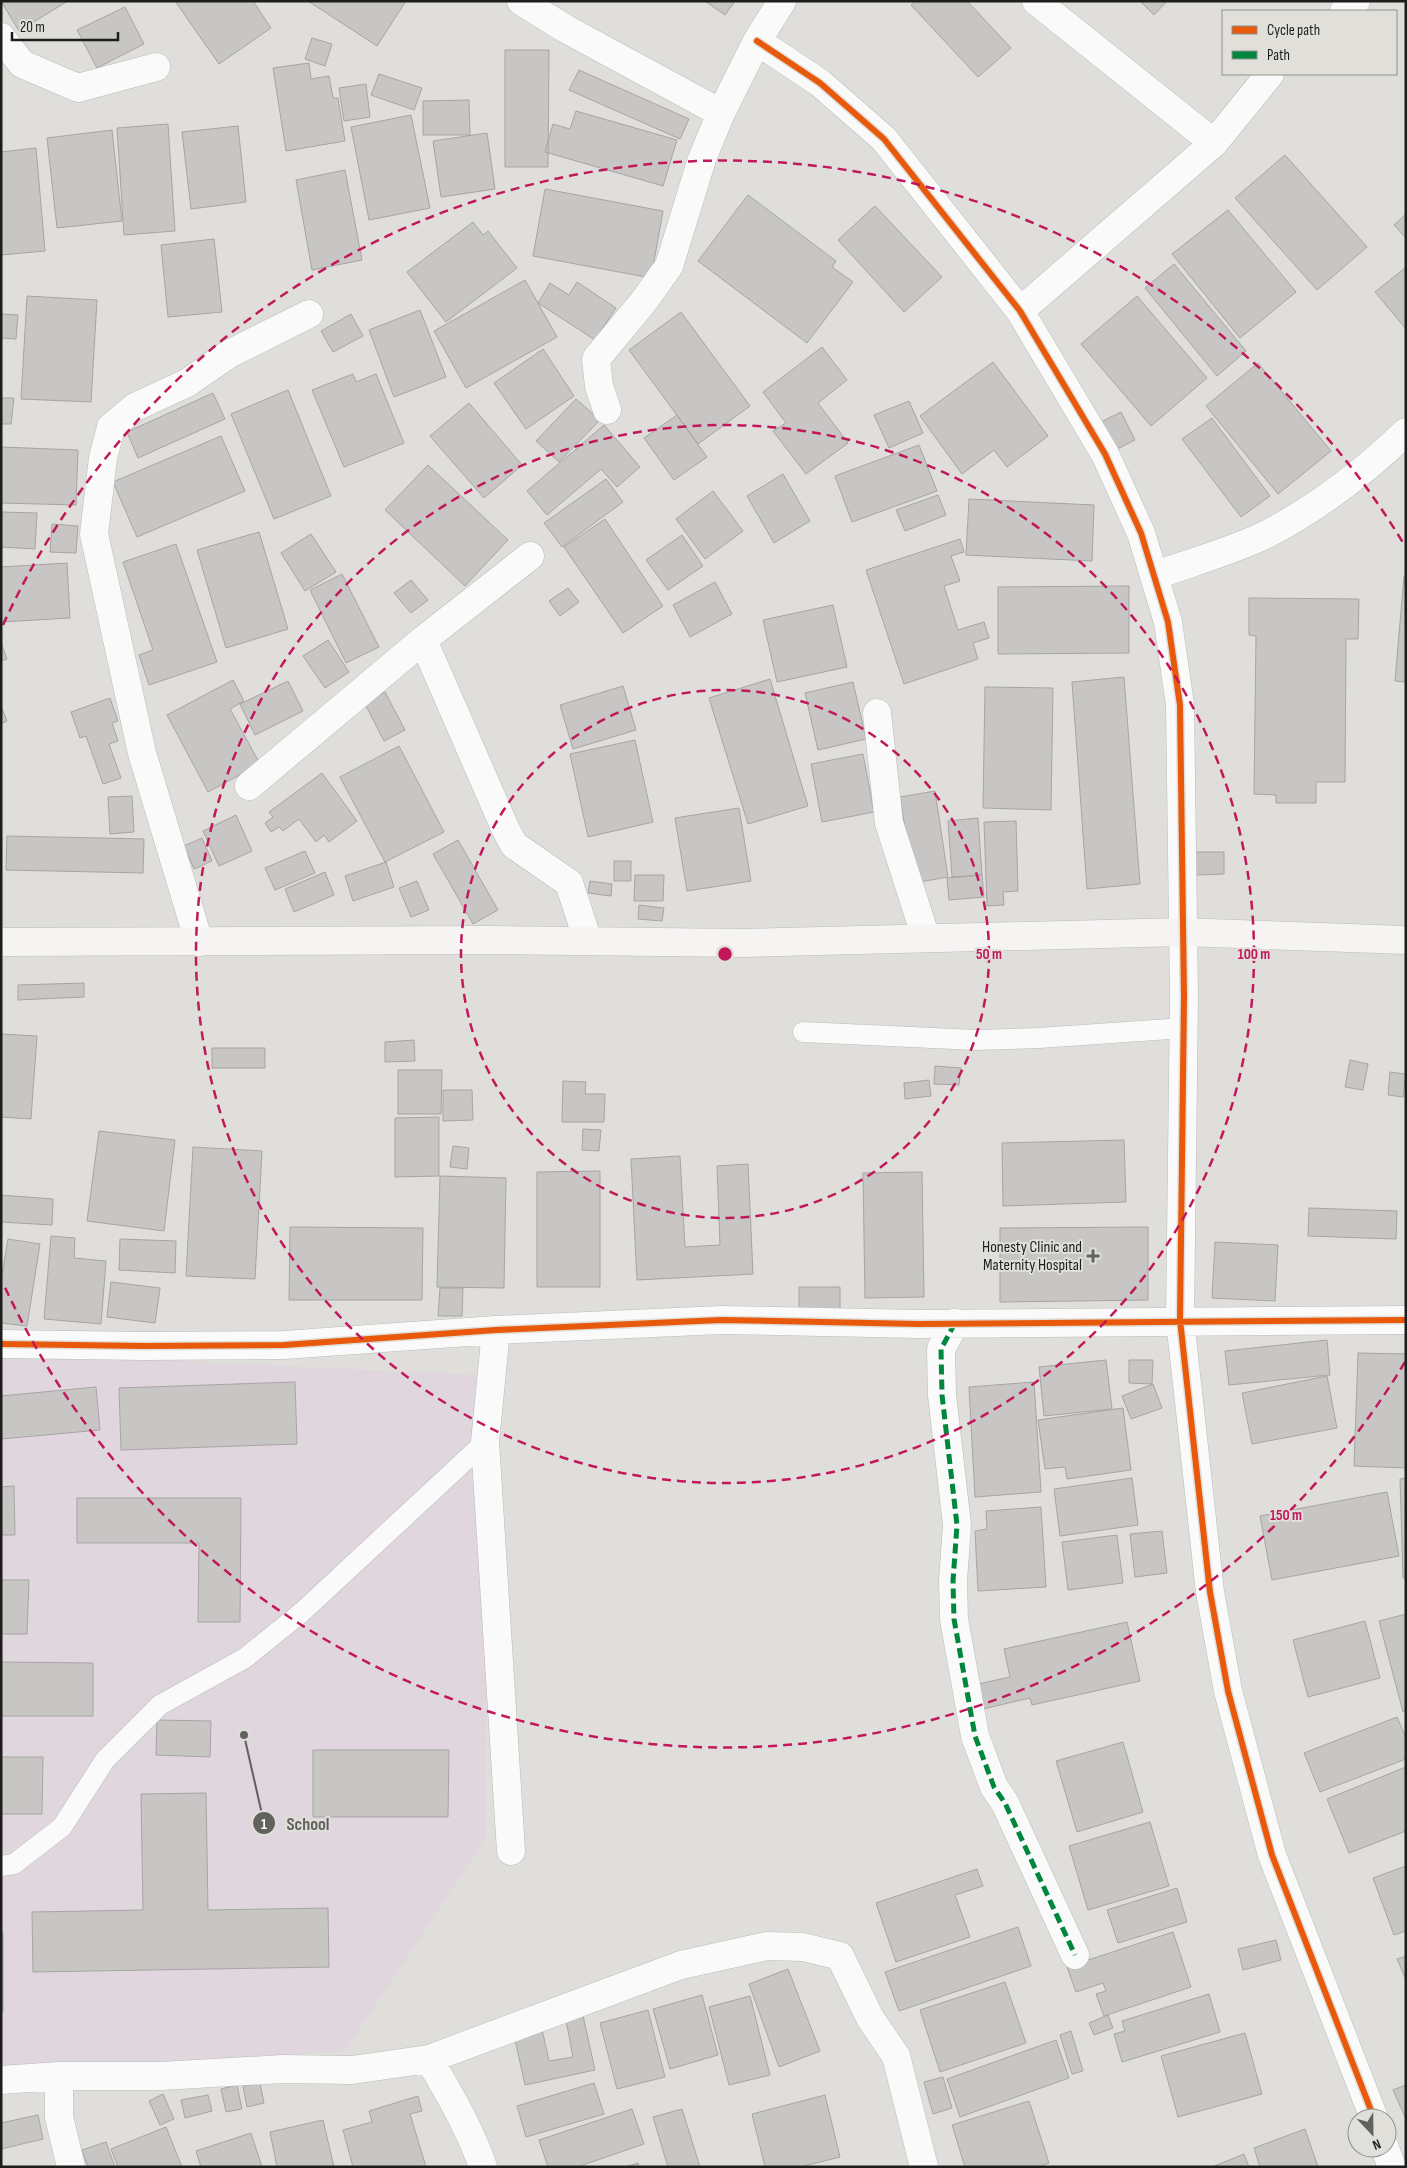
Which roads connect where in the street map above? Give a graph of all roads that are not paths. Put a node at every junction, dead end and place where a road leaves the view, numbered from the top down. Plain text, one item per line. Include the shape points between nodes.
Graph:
1 (521, 1) edge
2 (782, 1) edge
3 (1036, 1) edge
4 (1356, 1) edge
5 (1345, 10) edge
6 (1, 37) edge
7 (757, 41) junction
8 (156, 66) dead end
9 (1269, 75) edge
10 (721, 113) junction
11 (1214, 144) junction
12 (1020, 311) junction
13 (309, 314) dead end
14 (607, 410) dead end
15 (1406, 432) edge
16 (530, 556) dead end
17 (1154, 576) junction
18 (423, 640) junction
19 (877, 714) dead end
20 (249, 786) dead end
21 (1182, 932) junction
22 (926, 938) junction
23 (1406, 940) edge
24 (588, 941) junction
25 (1, 942) edge
26 (199, 942) junction
27 (1184, 1028) junction
28 (803, 1032) dead end
29 (1180, 1320) junction
30 (1406, 1320) edge
31 (955, 1323) junction
32 (496, 1330) junction
33 (1, 1344) edge
34 (485, 1442) junction
35 (511, 1851) dead end
36 (1, 1866) edge
37 (1075, 1955) dead end
38 (429, 2059) junction
39 (59, 2076) junction
40 (1, 2080) edge
41 (1370, 2108) edge
42 (71, 2167) edge
43 (483, 2167) edge
44 (924, 2167) edge

1 - 10 street
2 - 7 street
3 - 11 street
4 - 5 street
6 - 8 street via 22,64 78,88
7 - 10 street
7 - 12 street via 820,83 884,139
9 - 11 street
10 - 14 street via 702,159 669,266 596,358 599,386
11 - 12 street
12 - 17 street via 1106,454 1141,533
13 - 26 street via 229,354 187,383 135,407 111,427 102,458 94,534 142,753
15 - 17 street via 1340,490 1264,535
16 - 18 street
17 - 21 street via 1168,622 1180,705
18 - 20 street
18 - 24 street via 514,845 569,884
19 - 22 street via 889,823
21 - 22 street
21 - 23 street
21 - 27 street
22 - 24 street via 744,943
24 - 26 street
25 - 26 street
27 - 28 lane via 976,1040
27 - 29 street
29 - 30 street
29 - 31 street
29 - 41 street via 1210,1592 1228,1690 1272,1855
31 - 32 street via 721,1320
31 - 37 street via 941,1348 942,1395 957,1525 954,1620 961,1665 975,1736 994,1787 1005,1803
32 - 33 street via 284,1345
32 - 34 street
34 - 35 street
34 - 36 lane via 302,1612 259,1647 160,1705 106,1760 62,1827 14,1864
38 - 39 street via 352,2070
38 - 43 street via 460,2112
38 - 44 street via 681,1965 767,1946 803,1947 840,1956 870,2018 896,2056
39 - 40 street
39 - 42 street via 59,2117

